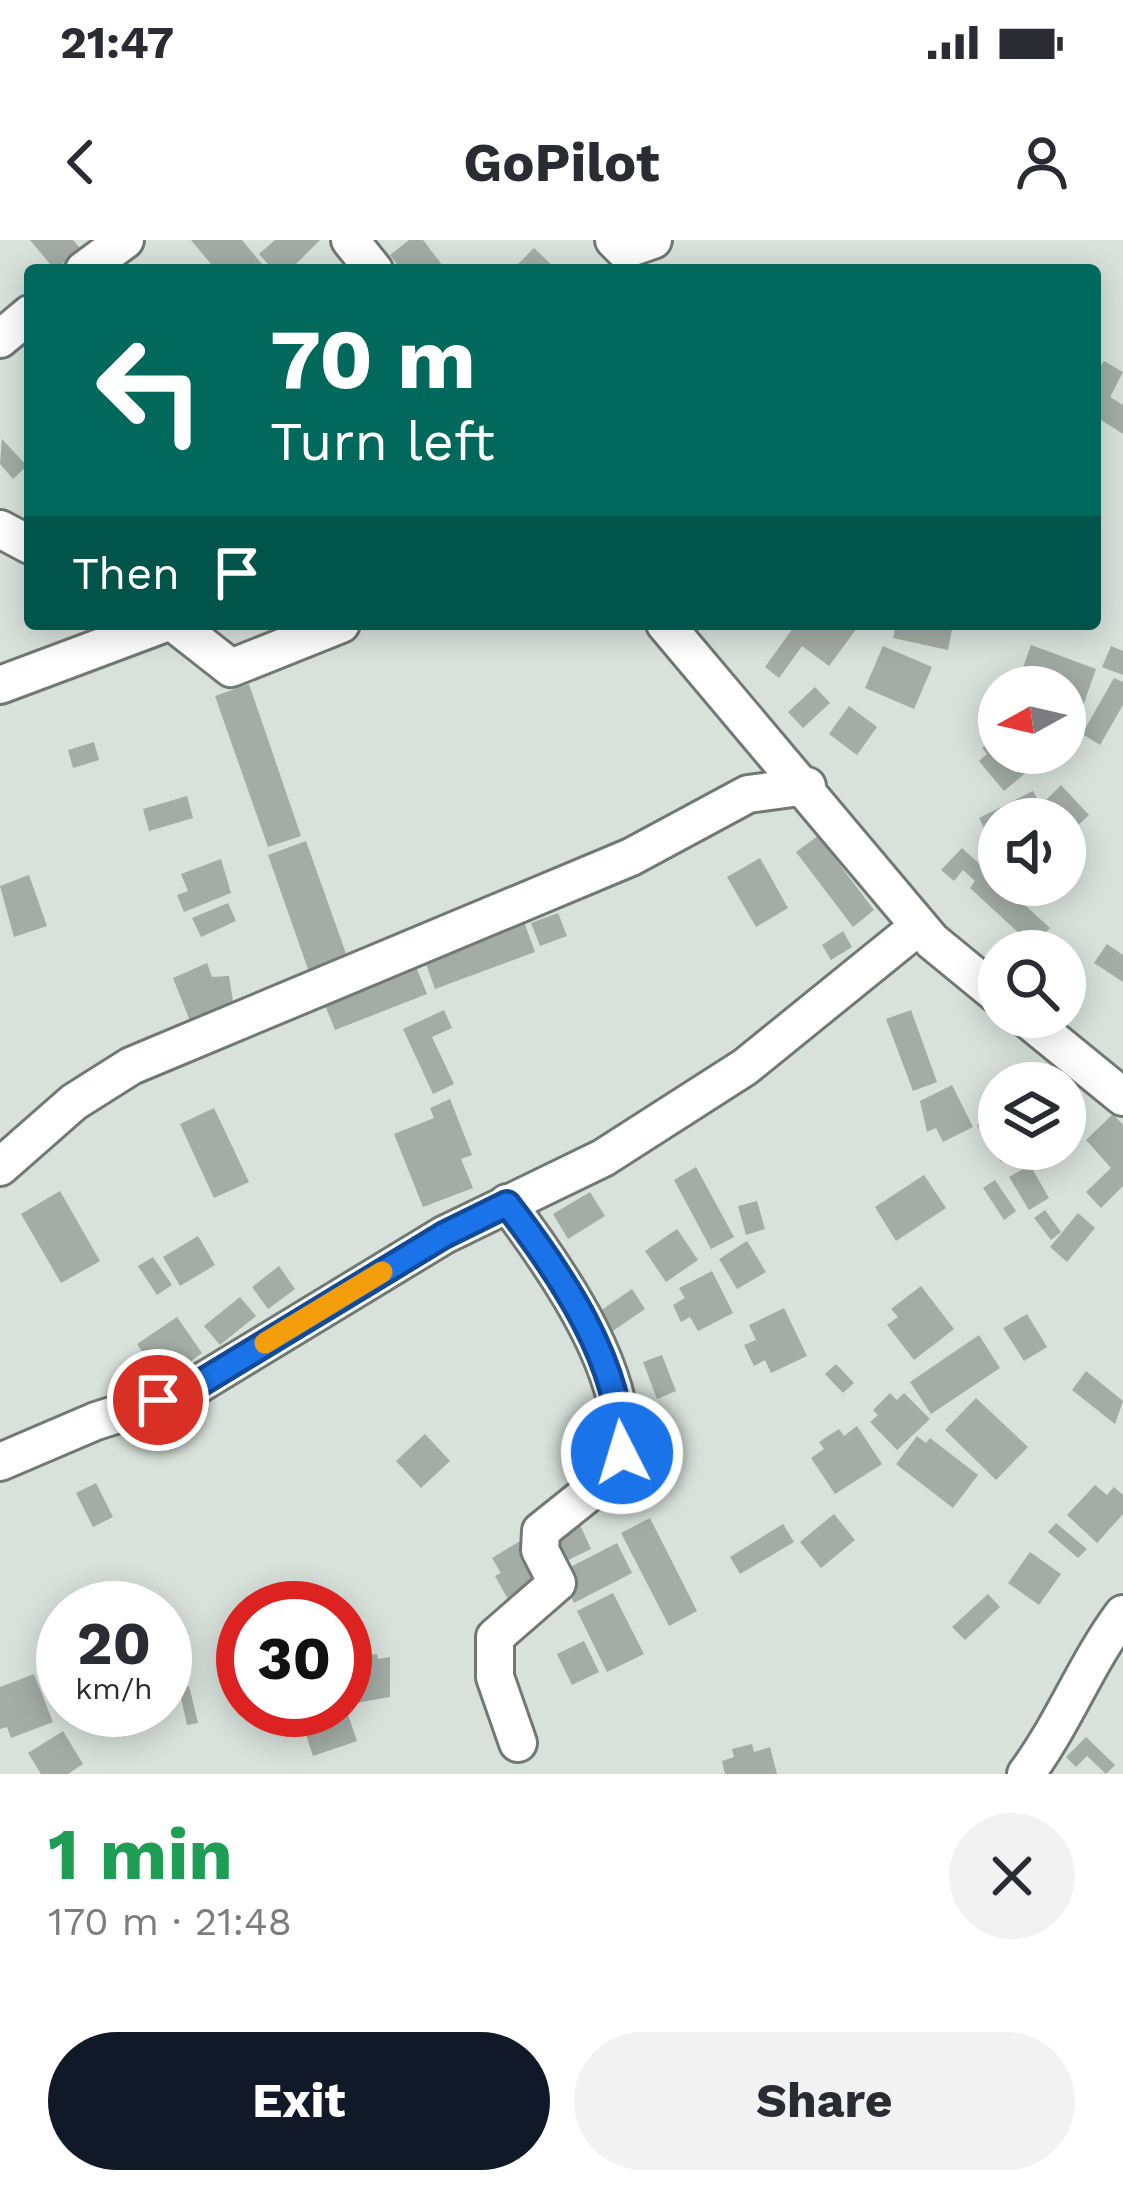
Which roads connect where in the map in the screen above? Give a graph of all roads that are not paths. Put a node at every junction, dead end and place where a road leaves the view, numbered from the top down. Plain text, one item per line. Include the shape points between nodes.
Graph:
1 (125, 240) edge
2 (350, 240) edge
3 (614, 240) edge
4 (653, 240) edge
5 (92, 264) edge
6 (369, 264) edge
7 (24, 319) edge
8 (0, 339) edge
9 (147, 630) edge
10 (183, 630) edge
11 (326, 630) edge
12 (670, 630) edge
13 (0, 685) edge
14 (807, 786) junction
15 (919, 926) junction
16 (978, 978) edge
17 (1050, 1038) edge
18 (1123, 1097) edge
19 (2, 1158) edge
20 (507, 1204) junction
21 (0, 1462) edge
22 (1123, 1614) edge
23 (518, 1743) dead end
24 (1026, 1774) edge

1 - 5 street
2 - 6 street
3 - 4 street via 624,250
7 - 8 street
9 - 13 street
10 - 11 street via 231,668
12 - 14 street
14 - 15 street
14 - 19 street via 748,794 631,857 151,1057
15 - 16 street
15 - 20 street via 745,1067 574,1174
17 - 18 street
20 - 21 street via 184,1393
20 - 23 street via 554,1266 622,1421 616,1471 541,1531 540,1550 556,1583 495,1637 495,1677
22 - 24 street

